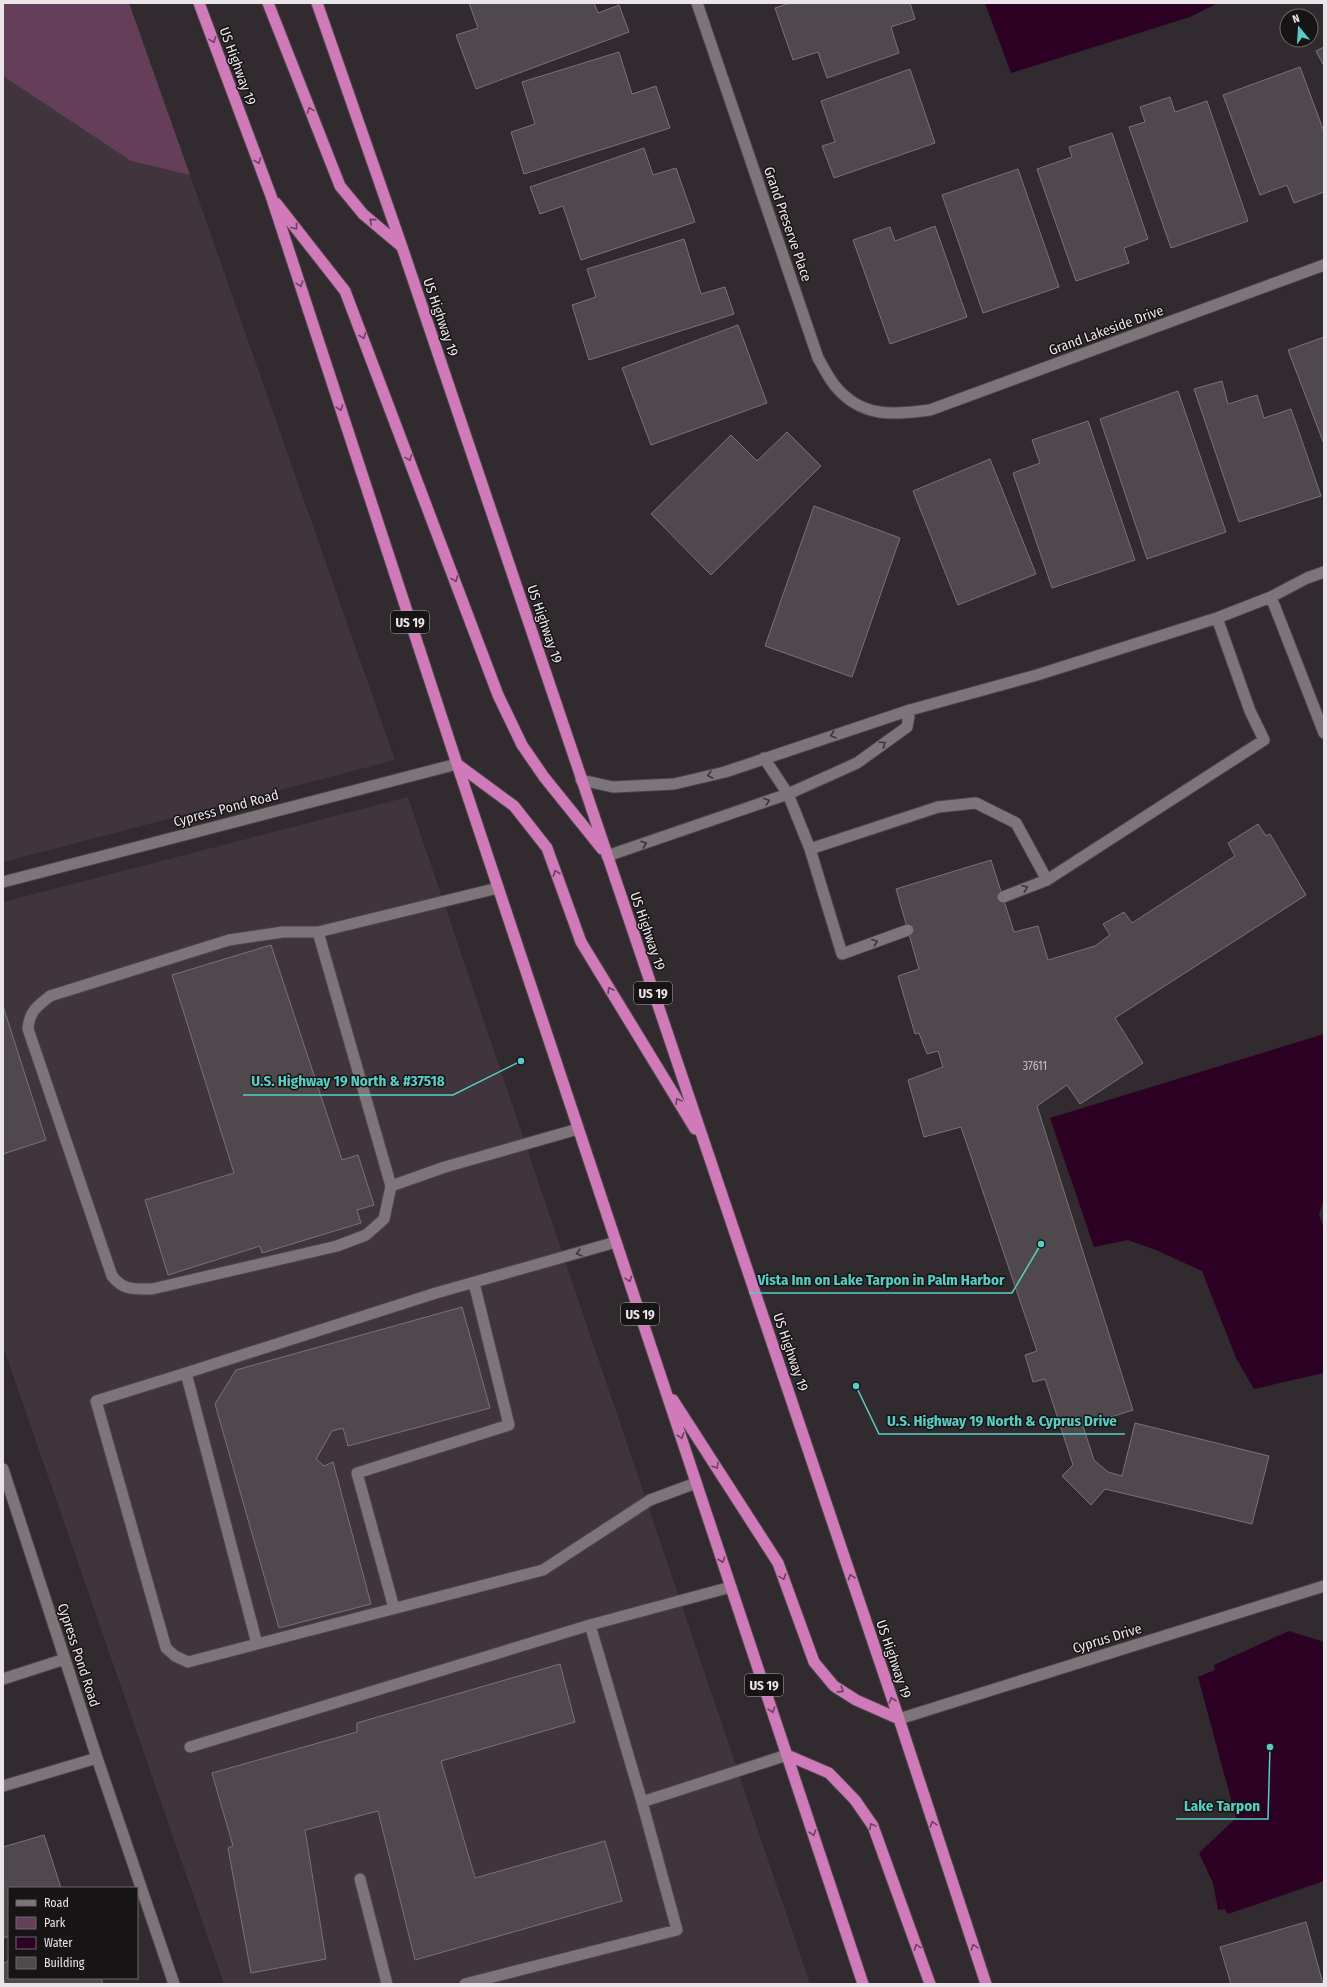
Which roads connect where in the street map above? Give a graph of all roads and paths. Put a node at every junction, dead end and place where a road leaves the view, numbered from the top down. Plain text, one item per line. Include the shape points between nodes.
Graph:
1 (199, 3) edge
2 (268, 3) edge
3 (318, 3) edge
4 (697, 3) edge
5 (271, 196) junction
6 (402, 247) junction
7 (1324, 265) edge
8 (896, 414) joint
9 (1324, 572) edge
10 (1271, 597) junction
11 (1217, 618) junction
12 (910, 710) junction
13 (1323, 727) edge
14 (764, 758) junction
15 (457, 764) junction
16 (581, 780) junction
17 (788, 794) junction
18 (810, 849) junction
19 (607, 856) junction
20 (1047, 880) junction
21 (3, 882) edge
22 (498, 888) junction
23 (1003, 897) dead end
24 (908, 930) dead end
25 (318, 932) junction
26 (578, 1129) junction
27 (705, 1146) junction
28 (391, 1186) junction
29 (616, 1242) junction
30 (474, 1283) junction
31 (186, 1373) junction
32 (664, 1386) junction
33 (3, 1469) edge
34 (696, 1483) junction
35 (1324, 1586) edge
36 (731, 1587) junction
37 (394, 1608) junction
38 (590, 1625) junction
39 (258, 1644) junction
40 (65, 1660) junction
41 (3, 1679) edge
42 (899, 1719) junction
43 (190, 1747) dead end
44 (787, 1755) junction
45 (97, 1758) junction
46 (3, 1786) edge
47 (642, 1802) junction
48 (360, 1879) dead end
49 (174, 1984) edge
50 (387, 1984) edge
51 (465, 1984) edge
52 (863, 1984) edge
53 (930, 1984) edge
54 (986, 1984) edge

1 -> 5 highway, US Highway 19 / US 19
6 -> 2 highway via 363,214 340,186
3 - 6 highway, US Highway 19 / US 19
4 - 8 street, Grand Preserve Place via 818,358 837,387 861,408
5 -> 15 highway, US Highway 19 / US 19
5 -> 19 highway via 345,291 498,695 522,745
6 - 16 highway, US Highway 19 / US 19
7 - 8 street, Grand Lakeside Drive via 930,410
9 - 10 street
10 - 11 street
10 - 13 street
11 - 12 street via 1037,675
11 - 20 street via 1250,711 1264,740
12 -> 14 street
17 -> 12 street via 857,763 907,728
14 -> 16 street via 724,772 674,784 612,787
14 - 17 street
15 - 21 street, Cypress Pond Road
15 - 22 highway, US Highway 19 / US 19
27 -> 15 highway via 581,942 547,848 514,806
16 - 19 highway, US Highway 19 / US 19
17 - 18 street
19 -> 17 street
18 - 20 street via 938,807 976,803 1016,823
18 -> 24 street via 842,954
19 - 27 highway, US Highway 19 / US 19
23 -> 20 street
22 - 25 street
22 - 26 highway, US Highway 19 / US 19
25 - 28 street
25 - 28 street via 283,932 229,940 50,996 34,1008 29,1018 28,1029 112,1276 120,1285 132,1289 152,1289 337,1246 366,1235 384,1219
26 - 28 street via 445,1167
26 - 29 highway, US Highway 19 / US 19
42 -> 27 highway, US Highway 19 / US 19
29 -> 30 street
29 -> 32 highway, US Highway 19 / US 19
30 - 31 street
30 - 37 street via 509,1425 357,1472
31 - 39 street
31 - 39 street via 96,1401 166,1648 188,1662
32 -> 34 highway, US Highway 19 / US 19
32 -> 42 highway via 778,1563 814,1662 834,1686 856,1700
33 - 40 street, Cypress Pond Road
34 -> 36 highway, US Highway 19 / US 19
34 - 37 street via 650,1500 543,1570
35 - 42 street, Cyprus Drive
36 - 38 street
36 -> 44 highway, US Highway 19 / US 19
37 - 39 street
38 - 43 street
38 - 47 street
40 - 41 street
40 - 45 street, Cypress Pond Road
54 -> 42 highway, US Highway 19 / US 19
44 - 47 street
44 -> 52 highway, US Highway 19 / US 19
53 -> 44 highway via 873,1826 855,1800 829,1773
45 - 46 street
45 - 49 street, Cypress Pond Road
47 - 51 street via 678,1930
48 - 50 street

